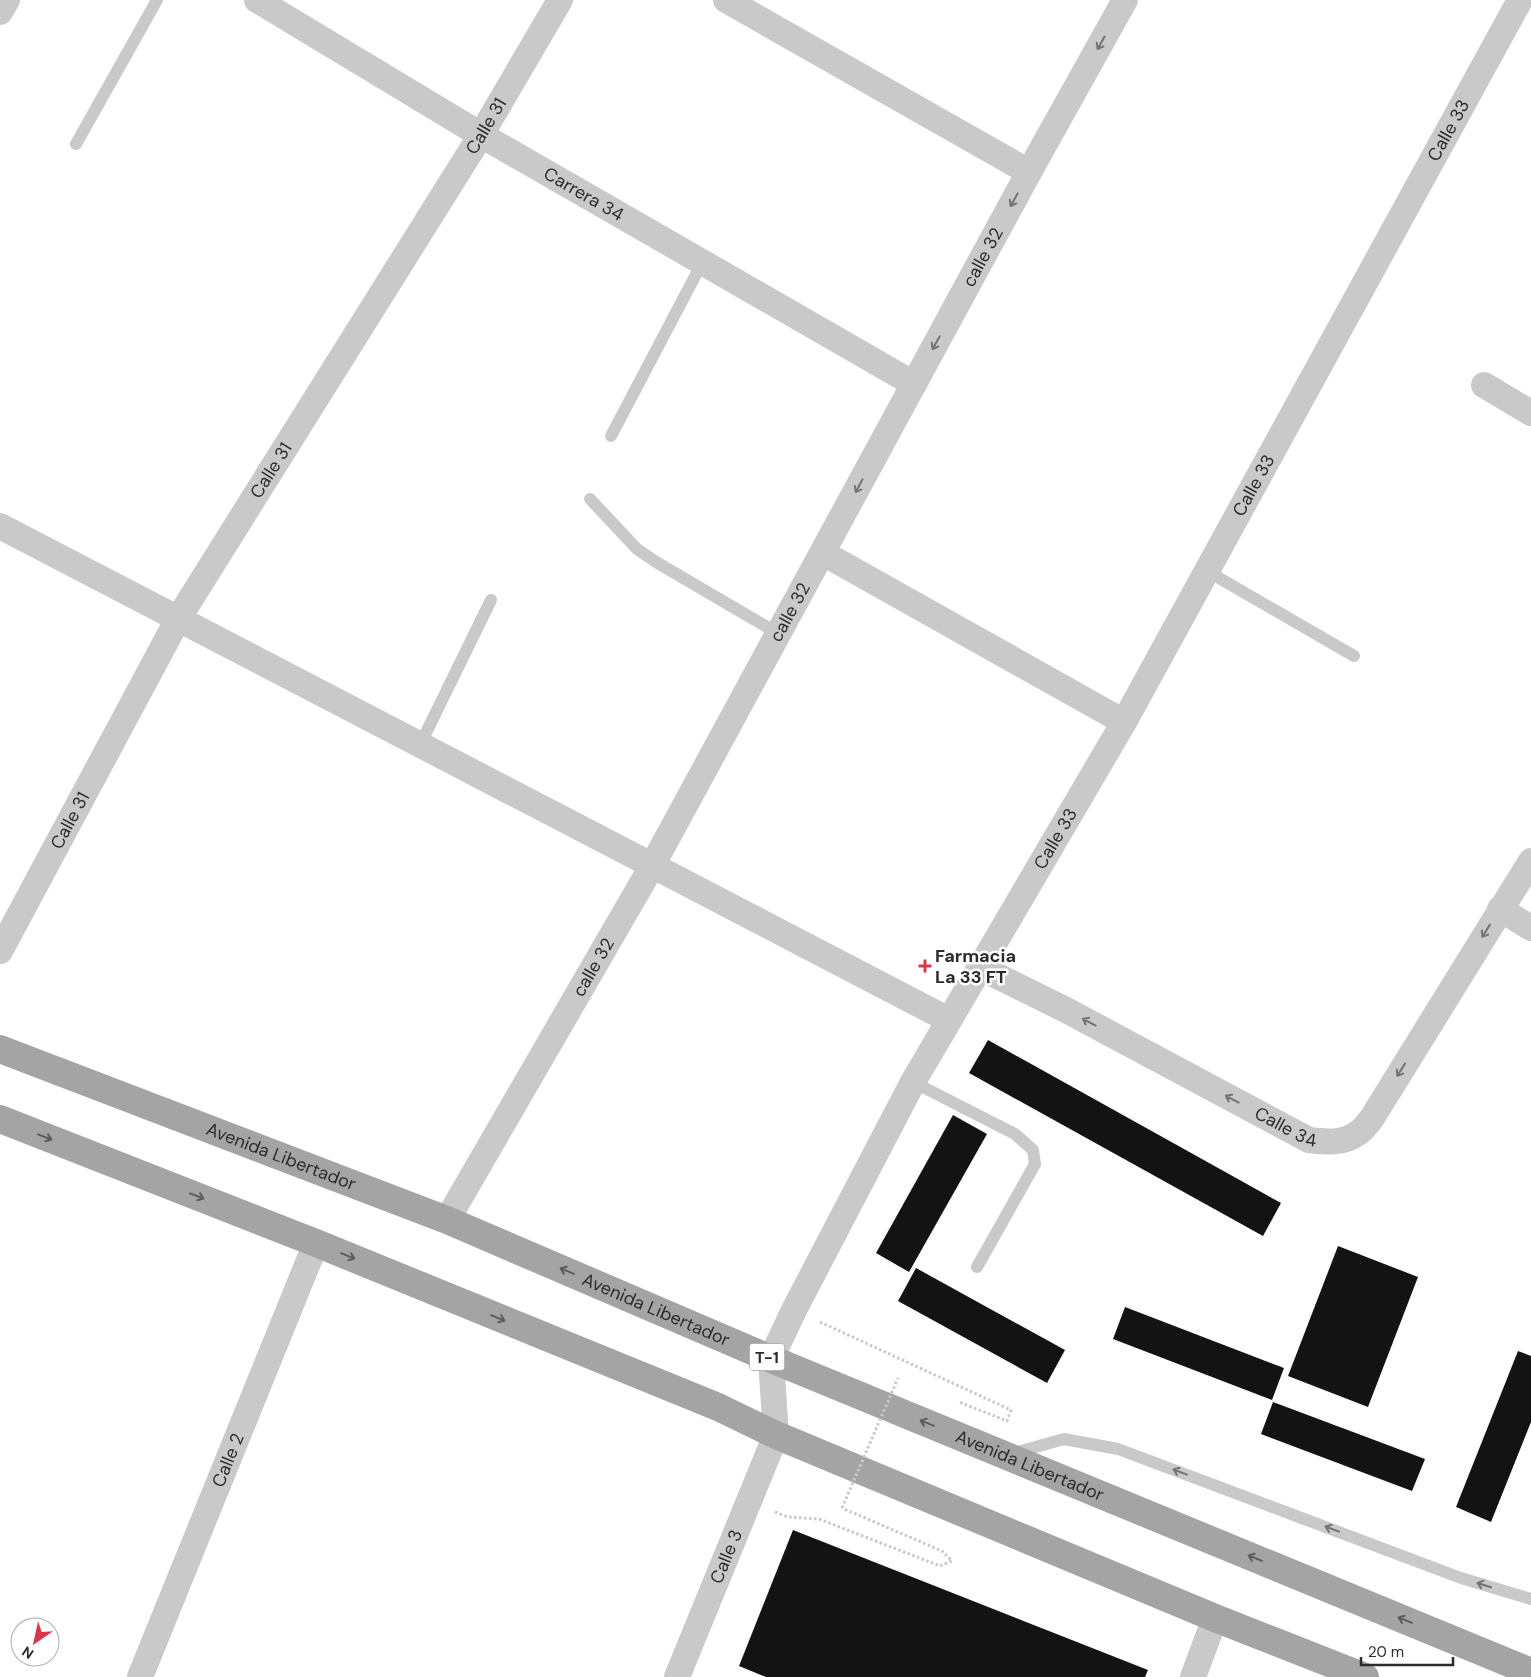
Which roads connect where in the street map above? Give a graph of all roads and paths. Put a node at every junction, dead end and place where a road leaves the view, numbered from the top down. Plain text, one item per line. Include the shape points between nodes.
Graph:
1 (7, 0) edge
2 (157, 0) edge
3 (257, 0) edge
4 (560, 0) edge
5 (726, 0) edge
6 (1125, 0) edge
7 (1520, 0) edge
8 (0, 12) edge
9 (481, 135) junction
10 (76, 144) dead end
11 (1029, 172) junction
12 (702, 263) junction
13 (914, 384) junction
14 (1484, 385) dead end
15 (1531, 413) edge
16 (610, 436) dead end
17 (590, 499) dead end
18 (0, 526) edge
19 (823, 553) junction
20 (1207, 571) junction
21 (491, 600) dead end
22 (178, 618) junction
23 (779, 634) junction
24 (1354, 656) dead end
25 (1124, 722) junction
26 (420, 745) junction
27 (1531, 861) edge
28 (652, 866) junction
29 (1500, 909) junction
30 (1531, 928) edge
31 (0, 951) edge
32 (980, 968) junction
33 (949, 1020) junction
34 (0, 1049) edge
35 (913, 1082) junction
36 (0, 1119) edge
37 (447, 1220) junction
38 (316, 1243) junction
39 (977, 1267) dead end
40 (794, 1310) junction
41 (771, 1359) junction
42 (898, 1378) dead end
43 (953, 1399) dead end
44 (776, 1435) junction
45 (1006, 1456) junction
46 (772, 1511) dead end
47 (1531, 1599) edge
48 (1215, 1618) junction
49 (1531, 1672) edge
50 (140, 1677) edge
51 (677, 1677) edge
52 (1193, 1677) edge
53 (1365, 1677) edge

1 - 8 street
2 - 10 lane
3 - 9 street, Carrera 34
4 - 9 street, Calle 31
5 - 11 street
6 -> 11 street, calle 32
7 - 20 street, Calle 33
9 - 12 street, Carrera 34
9 - 22 street, Calle 31
11 -> 13 street, calle 32
12 - 13 street, Carrera 34
12 - 16 lane
13 -> 19 street, calle 32
14 - 15 street
17 - 23 lane via 637,549
18 - 22 street
19 - 23 street, calle 32
19 - 25 street
20 - 24 lane
20 - 25 street, Calle 33
21 - 26 lane
22 - 26 street
22 - 31 street, Calle 31
23 - 28 street, calle 32
25 - 32 street, Calle 33
26 - 28 street
27 - 29 street, Calle 34
28 - 33 street
28 - 37 street, calle 32
29 - 30 street
29 -> 32 street, Calle 34 via 1372,1118 1358,1134 1329,1142 1310,1140 1066,1010
32 - 33 street, Calle 33
33 - 35 street, Calle 33
34 - 37 main road, Avenida Libertador / T-1
35 - 39 lane via 1014,1134 1033,1150 1035,1164
35 - 40 street, Calle 33
36 -> 38 main road
41 -> 37 main road, Avenida Libertador / T-1
38 -> 44 main road via 718,1407
38 - 50 street, Calle 2
40 - 41 street, Calle 33
40 - 43 path via 1011,1410 1007,1421
41 - 44 street
45 -> 41 main road, Avenida Libertador / T-1
42 - 46 path, bridge via 842,1508 942,1551 952,1561 940,1566 819,1518 788,1516
44 - 48 main road
44 - 51 street, Calle 3
47 -> 45 lane via 1461,1578 1118,1449 1064,1439
49 -> 45 main road, Avenida Libertador / T-1
48 - 52 street
48 - 53 main road

